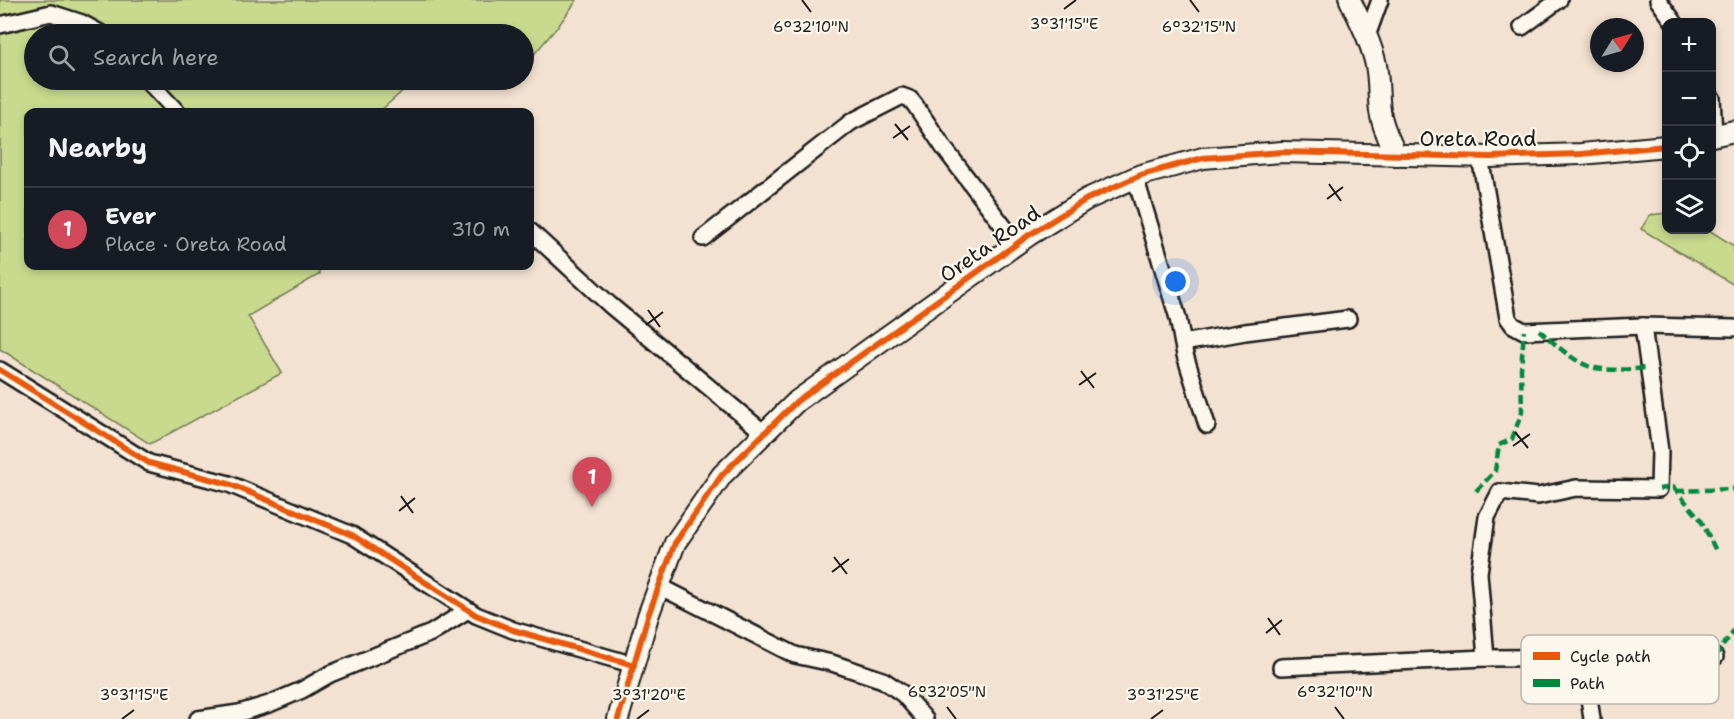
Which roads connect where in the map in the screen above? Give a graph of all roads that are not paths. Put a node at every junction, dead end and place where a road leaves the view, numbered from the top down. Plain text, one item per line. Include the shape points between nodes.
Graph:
1 (1350, 0) edge
2 (1380, 0) edge
3 (1559, 0) edge
4 (1658, 0) edge
5 (1671, 18) edge
6 (82, 24) edge
7 (0, 25) edge
8 (1522, 27) dead end
9 (1367, 36) junction
10 (156, 90) edge
11 (173, 108) edge
12 (1734, 131) edge
13 (1716, 135) edge
14 (1662, 146) edge
15 (1396, 155) junction
16 (1480, 157) junction
17 (1135, 177) junction
18 (534, 235) edge
19 (704, 238) dead end
20 (1017, 244) junction
21 (1348, 319) dead end
22 (1643, 326) junction
23 (1734, 328) edge
24 (1183, 343) junction
25 (0, 370) edge
26 (1207, 425) dead end
27 (764, 434) junction
28 (659, 586) junction
29 (468, 609) junction
30 (1486, 658) junction
31 (1521, 658) edge
32 (634, 665) junction
33 (1281, 667) dead end
34 (1590, 704) edge
35 (198, 719) edge
36 (618, 719) edge
37 (926, 719) edge
38 (1592, 719) edge

1 - 9 street
2 - 9 street
3 - 8 street
4 - 5 street
6 - 7 street via 51,13
9 - 15 street via 1380,86 1380,111
10 - 11 street
12 - 13 street
14 - 16 street, Oreta Road
15 - 16 street, Oreta Road
15 - 17 street, Oreta Road via 1282,152 1203,158
16 - 22 street via 1508,318 1513,325 1524,331
17 - 20 street, Oreta Road via 1087,199
17 - 24 street
18 - 27 street via 610,305
19 - 20 street via 851,122 902,96 915,105
20 - 27 street, Oreta Road via 797,401
21 - 24 street
22 - 23 street
22 - 30 street via 1660,451 1659,489 1576,488 1538,496 1500,492 1487,517 1479,573
24 - 26 street
25 - 29 street via 149,463 229,484 352,535
27 - 28 street, Oreta Road via 722,475 675,543
28 - 32 street, Oreta Road
28 - 37 street via 795,655 883,680 903,693
29 - 32 street via 513,630
29 - 35 street via 431,633 268,704
30 - 31 street
30 - 33 street
32 - 36 street, Oreta Road
34 - 38 street

